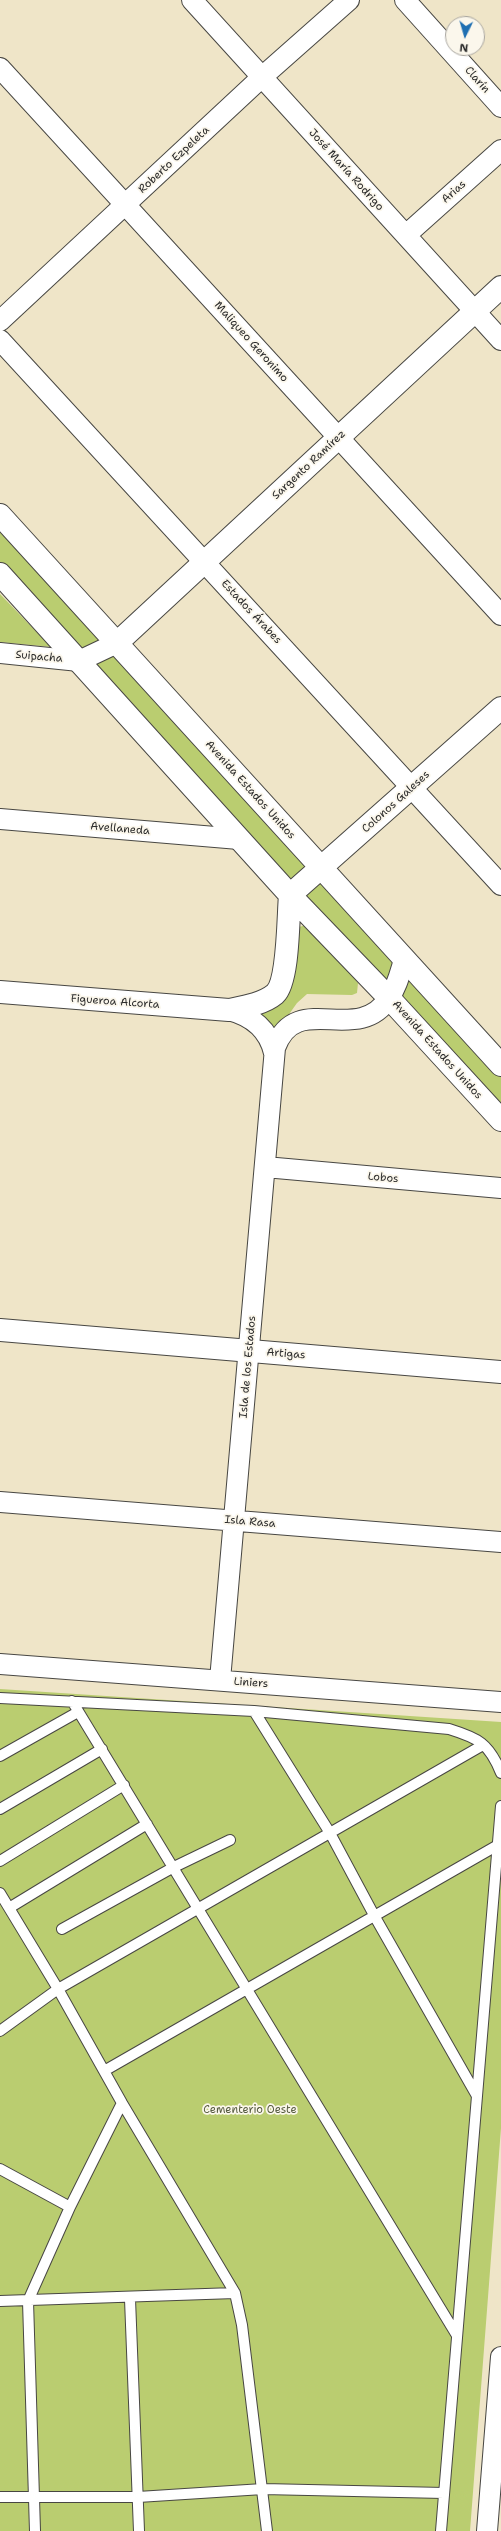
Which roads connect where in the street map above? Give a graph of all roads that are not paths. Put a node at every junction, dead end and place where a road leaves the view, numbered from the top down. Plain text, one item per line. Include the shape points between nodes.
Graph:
1 (192, 0) edge
2 (349, 0) edge
3 (405, 0) edge
4 (0, 68) edge
5 (262, 77) junction
6 (501, 107) edge
7 (501, 150) edge
8 (126, 206) junction
9 (406, 235) junction
10 (501, 287) edge
11 (475, 311) junction
12 (0, 321) edge
13 (0, 340) edge
14 (501, 340) edge
15 (338, 438) junction
16 (0, 515) edge
17 (204, 561) junction
18 (0, 574) edge
19 (501, 615) edge
20 (118, 643) junction
21 (0, 653) edge
22 (79, 661) junction
23 (501, 708) edge
24 (412, 788) junction
25 (0, 819) edge
26 (239, 839) junction
27 (321, 869) junction
28 (501, 885) edge
29 (290, 895) junction
30 (404, 960) junction
31 (0, 992) edge
32 (389, 998) junction
33 (229, 1010) junction
34 (274, 1053) junction
35 (501, 1065) edge
36 (501, 1120) edge
37 (265, 1167) junction
38 (501, 1188) edge
39 (0, 1330) edge
40 (249, 1351) junction
41 (501, 1372) edge
42 (0, 1502) edge
43 (234, 1520) junction
44 (501, 1542) edge
45 (0, 1664) edge
46 (220, 1680) junction
47 (0, 1698) edge
48 (11, 1698) junction
49 (72, 1701) junction
50 (501, 1702) edge
51 (0, 1704) edge
52 (254, 1711) junction
53 (78, 1712) junction
54 (483, 1745) junction
55 (102, 1749) junction
56 (0, 1756) edge
57 (501, 1773) edge
58 (124, 1785) junction
59 (501, 1806) edge
60 (0, 1809) edge
61 (147, 1824) junction
62 (330, 1833) junction
63 (230, 1840) dead end
64 (498, 1845) junction
65 (0, 1861) edge
66 (174, 1867) junction
67 (0, 1893) edge
68 (9, 1908) junction
69 (199, 1908) junction
70 (375, 1918) junction
71 (62, 1929) dead end
72 (58, 1989) junction
73 (248, 1989) junction
74 (0, 2031) edge
75 (104, 2071) junction
76 (477, 2096) junction
77 (122, 2103) junction
78 (0, 2169) edge
79 (70, 2207) junction
80 (235, 2293) junction
81 (130, 2299) junction
82 (28, 2301) junction
83 (0, 2302) edge
84 (456, 2334) junction
85 (501, 2357) edge
86 (263, 2489) junction
87 (444, 2493) junction
88 (0, 2497) edge
89 (33, 2497) junction
90 (138, 2497) junction
91 (492, 2527) edge
92 (34, 2531) edge
93 (138, 2531) edge
94 (267, 2531) edge
95 (441, 2531) edge

1 - 5 street, José María Rodrigo
2 - 5 street, Roberto Ezpeleta
3 - 6 street, Clarín
4 - 8 street, Maliqueo Geronimo
5 - 8 street, Roberto Ezpeleta
5 - 9 street, José María Rodrigo
7 - 9 street, Arias
8 - 12 street, Roberto Ezpeleta
8 - 15 street, Maliqueo Geronimo
9 - 11 street, José María Rodrigo
10 - 11 street, Sargento Ramírez
11 - 14 street, José María Rodrigo
11 - 15 street, Sargento Ramírez
13 - 17 street, Estados Árabes
15 - 17 street, Sargento Ramírez
15 - 19 street, Maliqueo Geronimo
16 - 20 street, Avenida Estados Unidos
17 - 20 street, Sargento Ramírez
17 - 24 street, Estados Árabes
18 - 22 street, Avenida Estados Unidos
20 - 22 street
20 - 27 street, Avenida Estados Unidos
21 - 22 street, Suipacha
22 - 26 street, Avenida Estados Unidos
23 - 24 street, Colonos Galeses
24 - 27 street, Colonos Galeses
24 - 28 street, Estados Árabes
25 - 26 street, Avellaneda
26 - 29 street, Avenida Estados Unidos
27 - 29 street, Colonos Galeses
27 - 30 street, Avenida Estados Unidos
29 - 32 street, Avenida Estados Unidos
29 - 33 street via 279,989 255,1004
30 - 32 street
30 - 35 street, Avenida Estados Unidos
31 - 33 street, Figueroa Alcorta
32 - 34 street, Isla de los Estados via 378,1010 364,1019 340,1021 306,1018 295,1022 284,1031
32 - 36 street, Avenida Estados Unidos
33 - 34 street, Isla de los Estados via 244,1015 258,1025 269,1038
34 - 37 street, Isla de los Estados
37 - 38 street, Lobos
37 - 40 street, Isla de los Estados
39 - 40 street, Artigas
40 - 41 street, Artigas
40 - 43 street, Isla de los Estados
42 - 43 street, Isla Rasa
43 - 44 street, Isla Rasa
43 - 46 street, Isla de los Estados
45 - 46 street, Liniers
46 - 50 street, Liniers
47 - 48 lane
48 - 49 lane
48 - 51 lane
49 - 52 lane
49 - 53 lane
52 - 54 lane via 449,1729 475,1737
52 - 62 lane
53 - 55 lane
53 - 56 lane
54 - 57 lane via 494,1757
54 - 62 lane
55 - 58 lane
55 - 60 lane
58 - 61 lane
58 - 65 lane
59 - 64 lane
61 - 66 lane
61 - 68 lane
62 - 69 lane
62 - 70 lane
63 - 66 lane
64 - 70 lane
64 - 76 lane
66 - 69 lane
66 - 71 lane
67 - 68 lane
68 - 72 lane
69 - 72 lane
69 - 73 lane
70 - 73 lane
70 - 76 lane
72 - 74 lane
72 - 75 lane
73 - 75 lane
73 - 84 lane
75 - 77 lane
76 - 84 lane
77 - 79 lane
77 - 80 lane
78 - 79 lane
79 - 82 lane
80 - 81 lane
80 - 86 lane via 242,2325
81 - 82 lane
81 - 90 lane
82 - 83 lane
82 - 89 lane
84 - 87 lane
85 - 91 street
86 - 87 lane
86 - 90 lane
86 - 94 lane
87 - 95 lane
88 - 89 lane
89 - 90 lane
89 - 92 lane
90 - 93 lane

